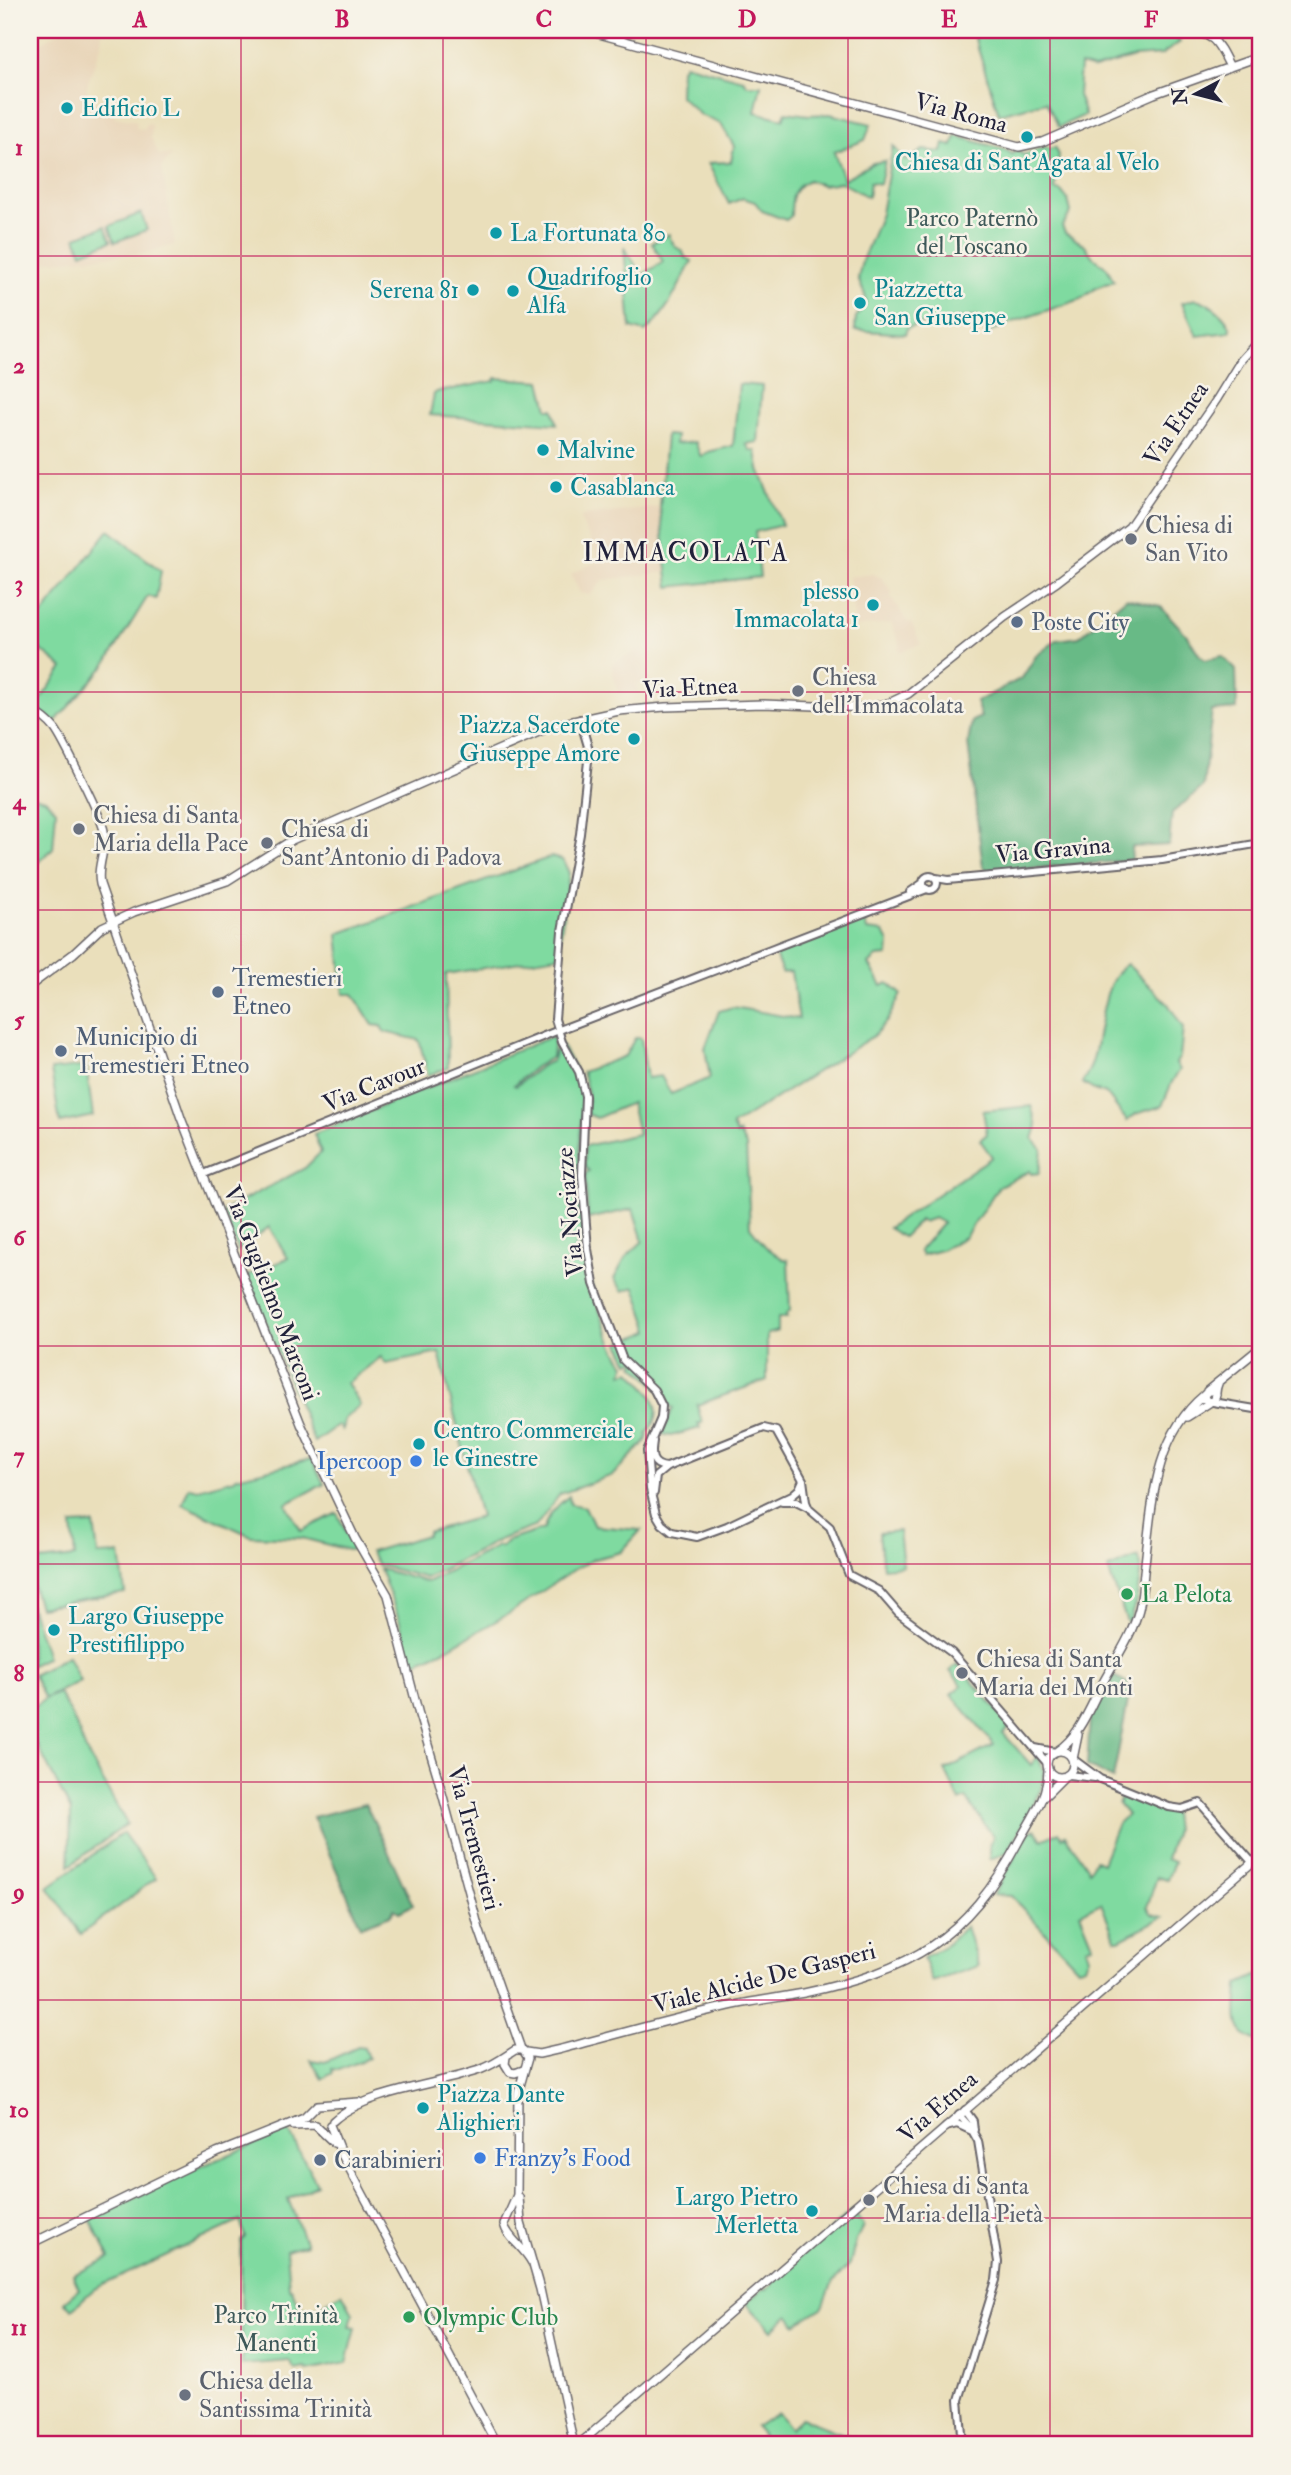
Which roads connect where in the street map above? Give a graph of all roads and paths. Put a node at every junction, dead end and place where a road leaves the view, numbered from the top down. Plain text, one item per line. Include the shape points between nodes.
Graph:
1 (584, 30) edge
2 (1184, 30) edge
3 (1261, 56) edge
4 (1230, 67) junction
5 (1261, 338) edge
6 (30, 709) edge
7 (580, 719) junction
8 (1261, 843) edge
9 (937, 881) junction
10 (925, 886) junction
11 (113, 922) junction
12 (30, 986) edge
13 (557, 1031) junction
14 (204, 1174) junction
15 (1261, 1347) edge
16 (1219, 1384) junction
17 (1206, 1393) junction
18 (1213, 1400) junction
19 (1261, 1410) edge
20 (1177, 1427) junction
21 (654, 1435) junction
22 (667, 1467) junction
23 (801, 1477) junction
24 (653, 1499) junction
25 (780, 1502) junction
26 (809, 1509) junction
27 (408, 1671) joint
28 (1082, 1724) junction
29 (1033, 1747) junction
30 (1056, 1752) junction
31 (1075, 1758) junction
32 (1048, 1766) junction
33 (1067, 1776) junction
34 (1100, 1779) junction
35 (1040, 1802) junction
36 (1261, 1854) edge
37 (1252, 1862) junction
38 (508, 2015) junction
39 (561, 2049) junction
40 (523, 2051) junction
41 (508, 2055) junction
42 (525, 2068) junction
43 (479, 2071) junction
44 (508, 2071) junction
45 (518, 2093) junction
46 (371, 2100) junction
47 (327, 2104) junction
48 (311, 2113) junction
49 (962, 2113) junction
50 (331, 2123) junction
51 (316, 2125) junction
52 (945, 2127) junction
53 (279, 2129) junction
54 (974, 2132) junction
55 (341, 2153) junction
56 (518, 2185) junction
57 (506, 2219) junction
58 (522, 2226) junction
59 (514, 2239) junction
60 (30, 2244) edge
61 (532, 2263) junction
62 (497, 2444) edge
63 (576, 2445) edge
64 (963, 2445) edge

1 - 4 main road, Via Roma via 1019,147
2 - 4 main road via 1211,37
3 - 4 main road, Via Roma
5 - 7 main road, Via Etnea via 1241,360 1129,527 1004,617 908,694 867,708 740,703 619,711
6 - 11 main road via 59,735 101,820 104,839 98,874
7 - 11 main road, Via Etnea via 538,732 292,840 227,881
7 - 13 street, Via Nociazze via 589,750 562,931 555,997
8 - 9 street, Via Gravina via 1162,860
9 - 10 street via 933,890
9 - 10 street via 927,877
10 - 13 street, Via Cavour via 560,1026
11 - 12 main road, Via Etnea
11 - 14 main road, Via Guglielmo Marconi
13 - 14 street, Via Cavour
13 - 21 street, Via Nociazze via 579,1072 585,1096 582,1175 594,1284 623,1360 661,1401 663,1412
14 - 27 main road, Via Guglielmo Marconi via 301,1424 388,1595
15 - 16 main road
16 - 17 main road
16 - 18 main road
17 - 18 main road via 1205,1400
17 - 20 main road
18 - 19 street
18 - 20 main road
20 - 28 main road via 1156,1478 1140,1608
21 - 22 street via 654,1462
21 - 24 street, Via Nociazze via 647,1455
22 - 23 street via 764,1428 776,1431
22 - 24 street via 656,1476
23 - 25 street, Via Nociazze via 796,1492
23 - 26 street
24 - 25 street, Via Nociazze via 662,1524 677,1534 698,1537
25 - 26 street via 796,1502
26 - 29 street via 830,1527 849,1575 879,1591 898,1613 952,1653
27 - 38 main road, Via Tremestieri
28 - 30 main road
28 - 31 main road
29 - 30 street
29 - 32 street
30 - 31 main road
30 - 32 main road via 1049,1757
31 - 33 main road
31 - 34 street
32 - 33 main road via 1054,1775
32 - 35 main road
33 - 34 street
33 - 35 main road
34 - 37 street via 1175,1808 1200,1803
35 - 39 main road, Viale Alcide De Gasperi via 978,1906 941,1941 922,1952 842,1984 724,2007
36 - 37 main road, Via Etnea
37 - 49 main road, Via Etnea
38 - 40 main road
38 - 41 main road via 512,2038
39 - 40 main road
39 - 42 main road
40 - 41 main road
40 - 42 main road via 528,2058
41 - 43 main road
41 - 44 main road
42 - 44 main road
42 - 45 main road
43 - 44 main road
43 - 46 main road
44 - 45 main road
45 - 56 main road
46 - 47 main road
46 - 50 main road
47 - 48 main road via 317,2105
47 - 50 main road via 333,2111
48 - 51 main road
48 - 53 main road
49 - 52 main road, Via Etnea
49 - 54 street
50 - 51 main road
50 - 55 main road
51 - 53 main road
51 - 55 main road
52 - 54 street via 957,2124
52 - 63 main road, Via Etnea
53 - 60 main road via 217,2153
54 - 64 street via 998,2262 959,2399
55 - 62 main road
56 - 57 main road
56 - 58 main road
57 - 58 main road via 516,2217
57 - 59 main road via 506,2231
58 - 59 main road via 522,2238
58 - 61 main road
59 - 61 main road
61 - 63 main road

